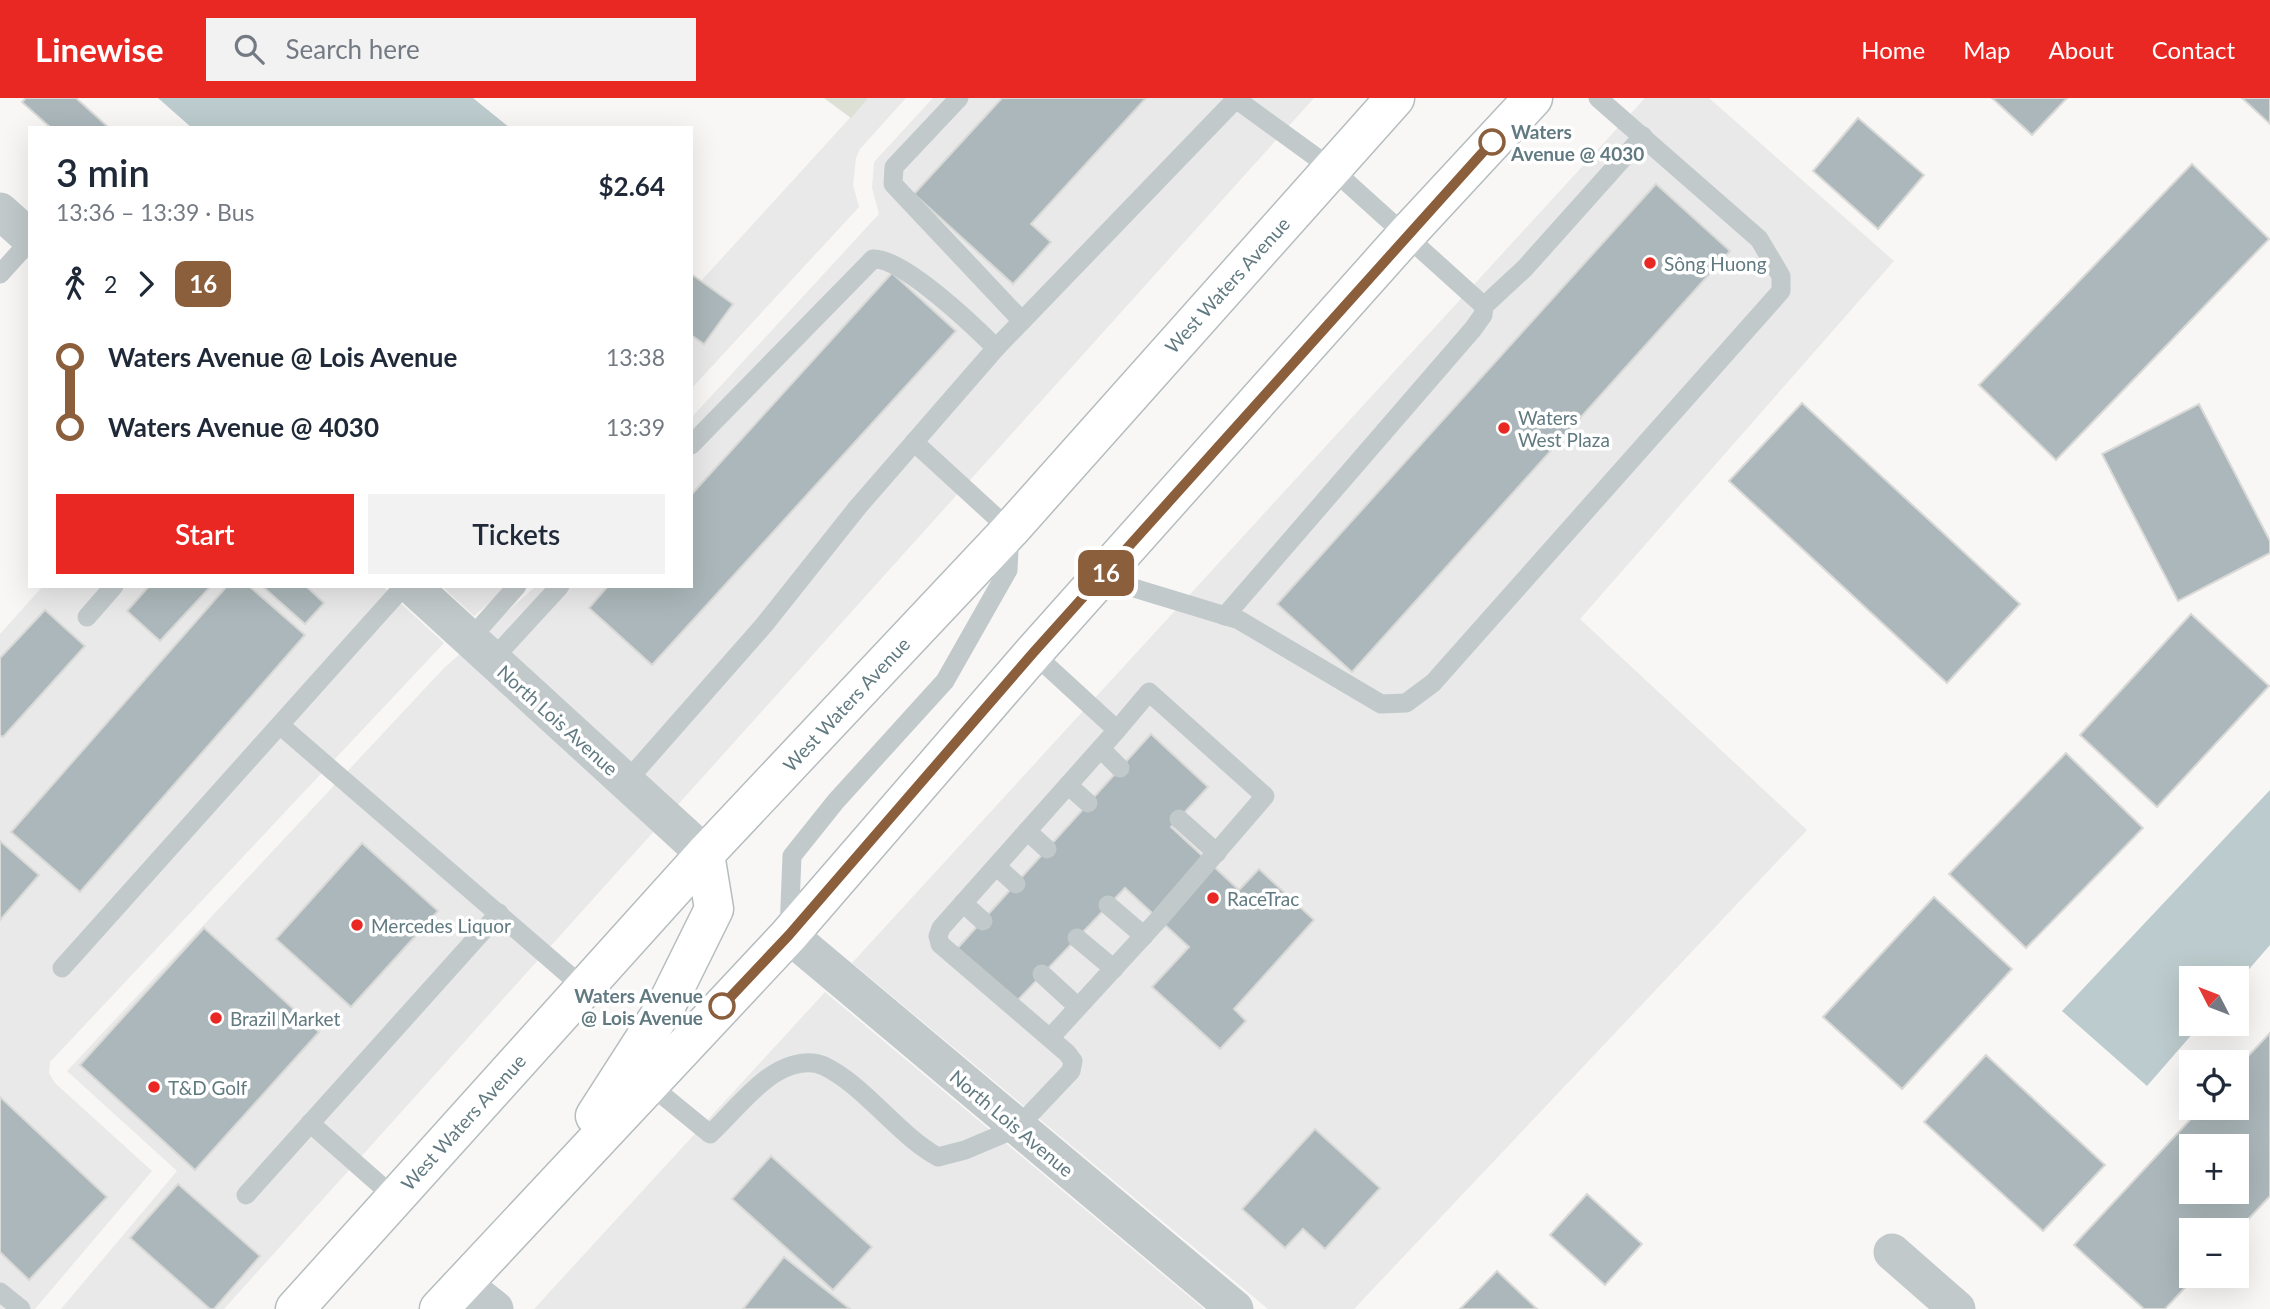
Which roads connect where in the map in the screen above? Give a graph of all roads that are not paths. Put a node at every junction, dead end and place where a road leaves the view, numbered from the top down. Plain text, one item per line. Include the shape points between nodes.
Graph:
1 (959, 98) edge
2 (1236, 98) edge
3 (1395, 98) edge
4 (1533, 98) edge
5 (1598, 98) edge
6 (1643, 136) junction
7 (1331, 168) junction
8 (0, 211) edge
9 (1405, 236) junction
10 (28, 238) edge
11 (28, 242) edge
12 (0, 274) edge
13 (1485, 306) junction
14 (1022, 321) junction
15 (996, 348) junction
16 (914, 442) junction
17 (693, 443) edge
18 (1010, 530) junction
19 (1101, 578) junction
20 (112, 588) edge
21 (402, 588) edge
22 (414, 588) edge
23 (516, 588) edge
24 (557, 588) edge
25 (1225, 616) junction
26 (86, 617) dead end
27 (481, 649) junction
28 (1033, 653) junction
29 (281, 726) junction
30 (1117, 730) junction
31 (1101, 749) junction
32 (1121, 768) dead end
33 (626, 782) junction
34 (1068, 785) junction
35 (1088, 803) dead end
36 (1179, 818) dead end
37 (1027, 831) junction
38 (1047, 849) dead end
39 (1217, 853) junction
40 (705, 854) junction
41 (996, 866) junction
42 (1016, 884) dead end
43 (963, 903) junction
44 (1108, 905) dead end
45 (499, 913) junction
46 (983, 921) dead end
47 (789, 935) junction
48 (1144, 936) junction
49 (1077, 938) dead end
50 (62, 968) dead end
51 (1114, 969) junction
52 (1042, 974) dead end
53 (584, 988) junction
54 (1079, 1007) junction
55 (1050, 1038) junction
56 (649, 1084) junction
57 (310, 1123) junction
58 (1017, 1128) junction
59 (246, 1195) dead end
60 (543, 1197) junction
61 (395, 1198) junction
62 (1892, 1252) dead end
63 (0, 1292) edge
64 (451, 1296) edge
65 (21, 1309) edge
66 (295, 1309) edge
67 (495, 1309) edge
68 (1236, 1309) edge
69 (1957, 1309) edge

1 - 14 lane via 894,167 893,184
2 - 7 lane
2 - 14 lane
3 - 7 main road, West Waters Avenue
4 - 9 main road
5 - 6 lane
6 - 13 lane
6 - 25 lane via 1759,239 1781,276 1781,290 1433,682 1406,703 1381,704 1272,636
7 - 9 lane
7 - 18 main road, West Waters Avenue
8 - 10 street
9 - 13 lane
9 - 19 main road
11 - 12 lane
13 - 25 lane via 1473,329
14 - 15 lane
15 - 16 lane
15 - 17 lane via 956,309 892,264 873,259
16 - 18 lane
16 - 33 lane via 764,625
18 - 40 main road, West Waters Avenue
18 - 47 lane via 1008,570 945,681 792,856
19 - 25 lane
19 - 28 main road
20 - 26 lane
21 - 29 lane
22 - 27 street, North Lois Avenue
23 - 27 lane
24 - 27 lane
27 - 33 street, North Lois Avenue
28 - 30 lane
28 - 47 main road
29 - 45 lane
29 - 50 lane
30 - 31 lane
30 - 39 lane via 1149,692 1265,796
31 - 32 lane
31 - 34 lane
33 - 40 street, North Lois Avenue
34 - 35 lane
34 - 37 lane
36 - 39 lane
37 - 38 lane
37 - 41 lane
39 - 48 lane
40 - 53 main road, West Waters Avenue
40 - 60 main road via 714,909 667,1004
41 - 42 lane
41 - 43 lane
43 - 46 lane
43 - 55 lane via 941,928 940,944
44 - 48 lane
45 - 53 lane
45 - 57 lane
47 - 56 main road
47 - 58 street, North Lois Avenue
48 - 51 lane
49 - 51 lane
51 - 54 lane
52 - 54 lane
53 - 61 main road, West Waters Avenue
54 - 55 lane
55 - 58 lane via 1073,1061 1072,1071
56 - 58 lane via 710,1134 764,1081 786,1067 804,1063 823,1066 938,1157
56 - 60 main road
57 - 59 lane
57 - 61 lane
58 - 68 street, North Lois Avenue
60 - 64 main road
61 - 66 main road, West Waters Avenue
62 - 69 street
63 - 65 lane
64 - 67 street

